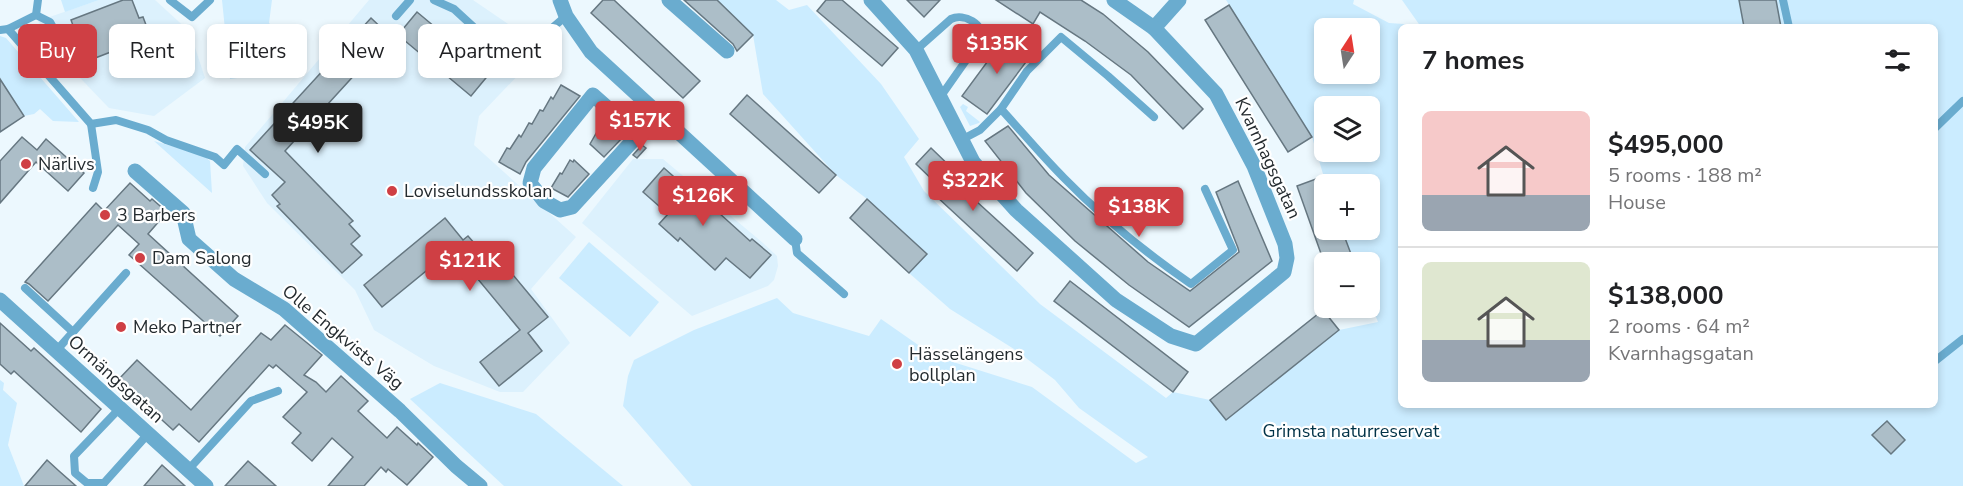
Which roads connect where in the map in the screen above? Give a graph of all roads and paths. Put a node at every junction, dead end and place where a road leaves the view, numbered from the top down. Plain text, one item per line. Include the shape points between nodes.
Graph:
1 (38, 0) edge
2 (170, 0) edge
3 (210, 0) edge
4 (410, 0) edge
5 (434, 0) edge
6 (560, 0) edge
7 (669, 0) edge
8 (871, 0) edge
9 (1114, 0) edge
10 (1179, 0) edge
11 (1783, 0) edge
12 (36, 15) junction
13 (396, 16) dead end
14 (566, 16) junction
15 (51, 24) edge
16 (1788, 24) edge
17 (1154, 28) junction
18 (4, 29) edge
19 (916, 50) junction
20 (727, 51) dead end
21 (941, 96) junction
22 (1963, 101) edge
23 (1001, 109) junction
24 (662, 117) junction
25 (1154, 117) dead end
26 (91, 124) junction
27 (1938, 125) edge
28 (638, 135) junction
29 (961, 140) junction
30 (135, 171) dead end
31 (265, 174) dead end
32 (93, 189) dead end
33 (1206, 189) dead end
34 (795, 240) joint
35 (126, 273) dead end
36 (25, 288) dead end
37 (844, 294) dead end
38 (0, 300) edge
39 (73, 332) junction
40 (1963, 339) edge
41 (56, 351) junction
42 (1938, 359) edge
43 (278, 391) dead end
44 (119, 409) junction
45 (148, 434) junction
46 (188, 470) junction
47 (206, 486) edge
48 (480, 486) edge

1 - 12 lane
2 - 3 lane via 192,17
4 - 13 lane
5 - 14 lane via 454,9 491,43 516,51 536,42
6 - 14 street
7 - 20 street
8 - 19 street, Kvarnhagsgatan
9 - 17 street, Kvarnhagsgatan
10 - 17 street
11 - 16 lane
12 - 15 lane
12 - 18 lane
14 - 24 street via 591,51
17 - 29 street, Kvarnhagsgatan via 1216,94 1254,166 1286,244 1284,272 1196,344 1171,336 1116,300 1016,210 973,162
18 - 26 lane
19 - 21 street, Kvarnhagsgatan
19 - 21 lane via 958,15 965,16 983,33
21 - 29 street, Kvarnhagsgatan
22 - 27 lane
23 - 25 lane via 1027,71 1061,37
23 - 29 lane via 980,130
23 - 33 lane via 1107,218 1191,284 1233,250
24 - 28 street
24 - 34 street
26 - 31 lane via 116,120 215,157 224,165 237,149
26 - 32 lane via 98,172
28 - 28 street via 593,95 534,168 530,183 544,201 560,210 572,207
30 - 48 street, Olle Engkvists Väg via 183,213 189,239 234,279 284,309
34 - 37 lane via 797,253
35 - 39 lane
36 - 39 lane
38 - 41 street, Ormängsgatan
39 - 41 lane
40 - 42 lane
41 - 44 street, Ormängsgatan
43 - 46 lane via 251,401
44 - 45 street, Ormängsgatan
44 - 45 lane via 75,456 75,473 87,483 104,483
45 - 46 street, Ormängsgatan
46 - 47 street, Ormängsgatan

